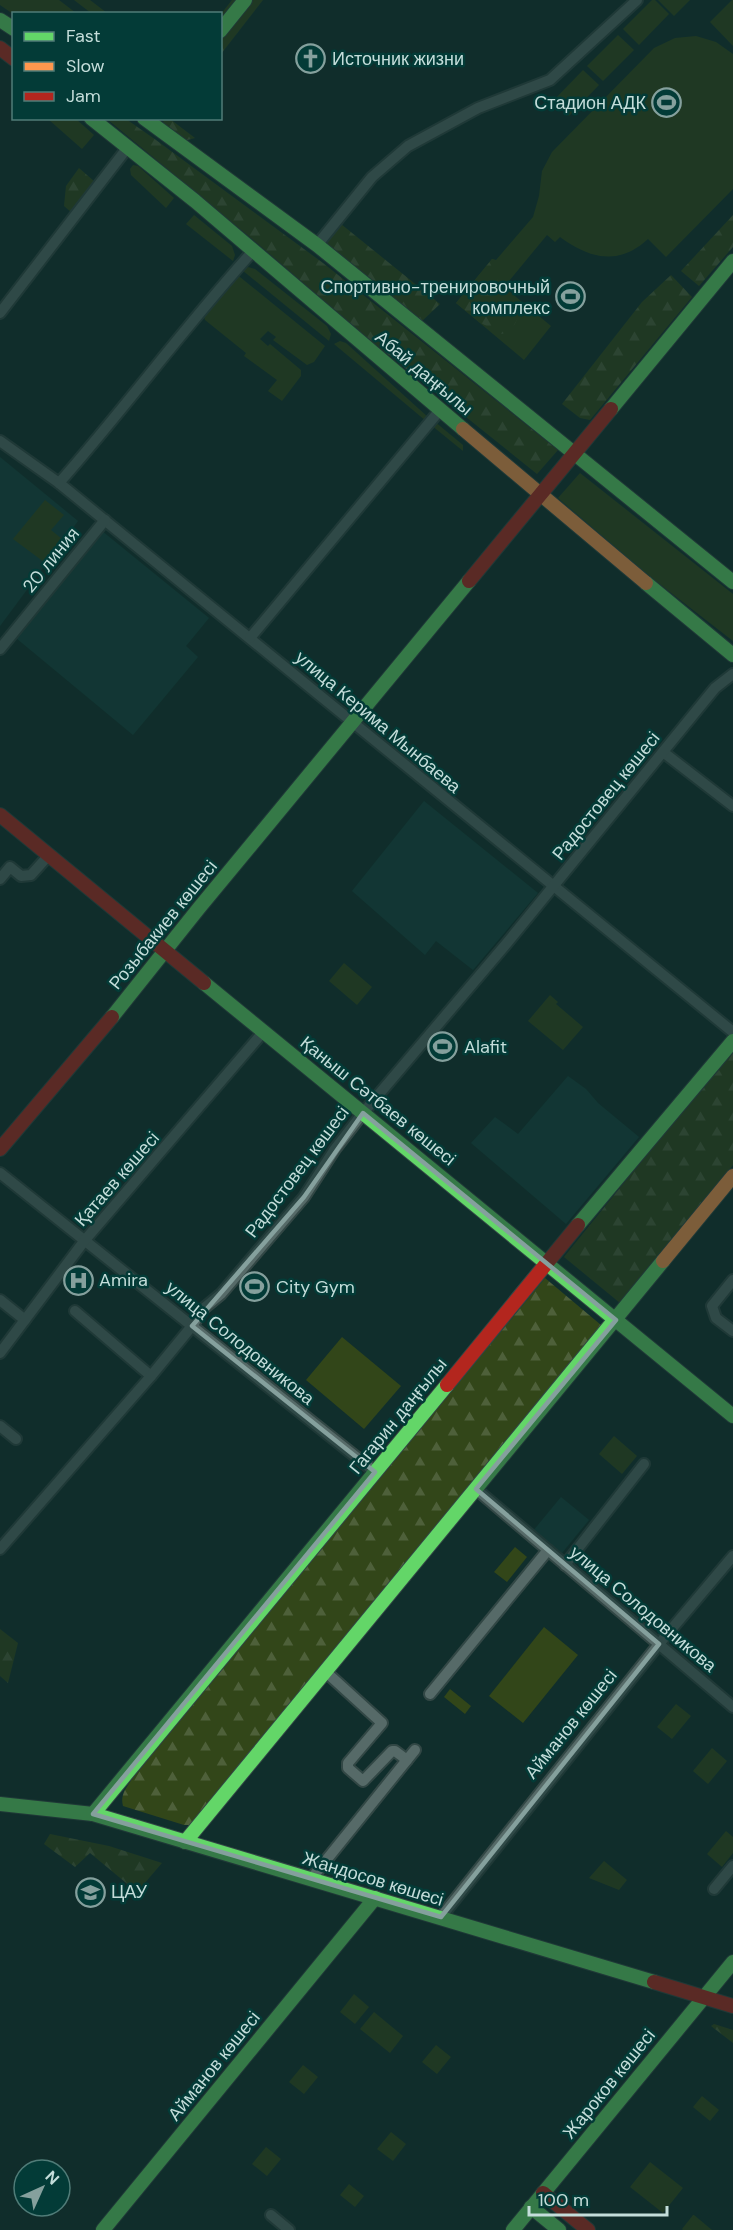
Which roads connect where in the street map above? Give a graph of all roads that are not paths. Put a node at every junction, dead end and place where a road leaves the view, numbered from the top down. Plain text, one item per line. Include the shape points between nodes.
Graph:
1 (245, 0) edge
2 (637, 0) edge
3 (222, 29) edge
4 (0, 48) edge
5 (12, 57) edge
6 (94, 120) edge
7 (148, 120) edge
8 (128, 147) junction
9 (317, 245) junction
10 (253, 251) junction
11 (733, 261) edge
12 (0, 313) edge
13 (440, 410) junction
14 (0, 441) edge
15 (574, 453) junction
16 (59, 483) junction
17 (540, 495) junction
18 (105, 520) junction
19 (733, 582) edge
20 (250, 638) junction
21 (0, 649) edge
22 (733, 655) edge
23 (733, 674) edge
24 (352, 723) junction
25 (663, 752) junction
26 (733, 806) edge
27 (0, 815) edge
28 (49, 855) junction
29 (0, 879) edge
30 (553, 887) junction
31 (166, 951) junction
32 (264, 1031) junction
33 (733, 1032) edge
34 (733, 1041) edge
35 (363, 1113) junction
36 (0, 1149) edge
37 (0, 1173) edge
38 (733, 1176) edge
39 (85, 1240) junction
40 (547, 1263) junction
41 (733, 1280) edge
42 (0, 1300) edge
43 (75, 1311) dead end
44 (25, 1320) junction
45 (616, 1320) junction
46 (192, 1326) junction
47 (733, 1331) edge
48 (0, 1353) edge
49 (151, 1376) junction
50 (733, 1416) edge
51 (0, 1426) edge
52 (16, 1439) dead end
53 (644, 1464) dead end
54 (375, 1472) junction
55 (476, 1489) junction
56 (0, 1549) edge
57 (548, 1551) junction
58 (733, 1556) edge
59 (565, 1565) junction
60 (659, 1644) junction
61 (326, 1672) junction
62 (430, 1694) dead end
63 (733, 1707) edge
64 (415, 1750) dead end
65 (407, 1760) junction
66 (0, 1804) edge
67 (93, 1814) junction
68 (185, 1842) junction
69 (733, 1866) edge
70 (311, 1879) junction
71 (714, 1889) dead end
72 (375, 1898) junction
73 (441, 1917) junction
74 (733, 1962) edge
75 (704, 1997) junction
76 (733, 2006) edge
77 (543, 2193) junction
78 (531, 2207) junction
79 (271, 2214) dead end
80 (103, 2230) edge
81 (288, 2230) edge
82 (513, 2230) edge
83 (559, 2230) edge
84 (588, 2230) edge

1 - 3 main road
2 - 9 street via 550,80 478,108 408,146 366,183
4 - 5 main road
6 - 8 main road, Абай даңғылы
7 - 9 main road, Абай даңғылы
8 - 10 main road, Абай даңғылы
8 - 12 street
9 - 15 main road, Абай даңғылы
10 - 13 main road, Абай даңғылы
10 - 16 street
11 - 15 main road
13 - 17 main road, Абай даңғылы
13 - 20 street
14 - 16 street, улица Керима Мынбаева
15 - 17 main road
15 - 19 main road, Абай даңғылы
16 - 18 street, улица Керима Мынбаева
17 - 22 main road, Абай даңғылы
17 - 24 main road, Розыбакиев көшесі
18 - 20 street, улица Керима Мынбаева
18 - 21 street, 20 линия
20 - 24 street, улица Керима Мынбаева
23 - 25 street, Радостовец көшесі via 716,688
24 - 30 street, улица Керима Мынбаева
24 - 31 main road, Розыбакиев көшесі
25 - 26 street
25 - 30 street, Радостовец көшесі
27 - 28 main road, Қаныш Сәтбаев көшесі
28 - 29 street via 31,875 21,876 10,867
28 - 31 main road, Қаныш Сәтбаев көшесі
30 - 33 street, улица Керима Мынбаева
30 - 35 street, Радостовец көшесі
31 - 32 main road, Қаныш Сәтбаев көшесі
31 - 36 main road, Розыбакиев көшесі
32 - 35 main road, Қаныш Сәтбаев көшесі
32 - 39 street, Қатаев көшесі
34 - 40 main road, Гагарин даңғылы
35 - 40 main road, Қаныш Сәтбаев көшесі
35 - 46 street, Радостовец көшесі via 304,1197
37 - 39 street, улица Солодовникова
38 - 45 main road
39 - 44 street, Қатаев көшесі
39 - 46 street, улица Солодовникова
40 - 45 main road, Қаныш Сәтбаев көшесі
40 - 54 main road, Гагарин даңғылы
41 - 47 street via 712,1306 716,1318
42 - 44 street
43 - 49 street
44 - 48 street, Қатаев көшесі
45 - 50 main road, Қаныш Сәтбаев көшесі
45 - 55 main road
46 - 49 street, Радостовец көшесі
46 - 54 street, улица Солодовникова
49 - 56 street, Радостовец көшесі
51 - 52 street
53 - 59 street
54 - 67 main road, Гагарин даңғылы
55 - 57 street, улица Солодовникова
55 - 61 main road
57 - 59 street, улица Солодовникова
57 - 62 street
58 - 60 street, Айманов көшесі
59 - 60 street, улица Солодовникова
60 - 63 street, улица Солодовникова
60 - 73 street, Айманов көшесі
61 - 65 street via 382,1723 348,1763 348,1768 363,1781 392,1751
61 - 68 main road
64 - 65 street
65 - 70 street
66 - 67 main road, Жандосов көшесі
67 - 68 main road, Жандосов көшесі
68 - 70 main road, Жандосов көшесі
69 - 71 street
70 - 72 main road, Жандосов көшесі
72 - 73 main road, Жандосов көшесі
72 - 80 main road, Айманов көшесі
73 - 75 main road, Жандосов көшесі
74 - 75 main road, Жароков көшесі
75 - 76 main road, Жандосов көшесі
75 - 77 main road, Жароков көшесі
77 - 78 main road, Жароков көшесі
77 - 84 main road
78 - 82 main road, Жароков көшесі
78 - 83 main road
79 - 81 street

